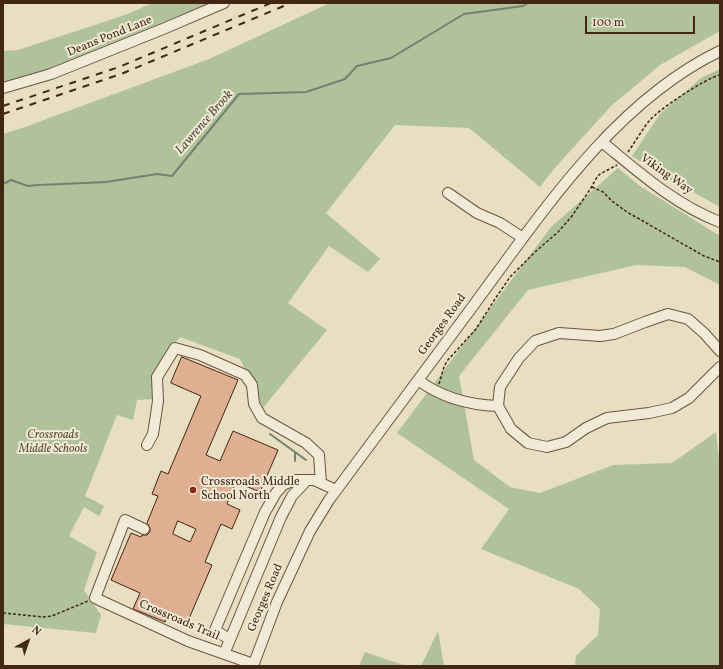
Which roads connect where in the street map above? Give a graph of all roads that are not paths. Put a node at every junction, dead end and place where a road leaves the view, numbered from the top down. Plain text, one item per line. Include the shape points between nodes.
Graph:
1 (224, 3) edge
2 (720, 51) edge
3 (3, 88) edge
4 (602, 142) junction
5 (448, 193) dead end
6 (720, 222) edge
7 (523, 238) junction
8 (720, 350) edge
9 (720, 367) edge
10 (418, 380) junction
11 (498, 406) junction
12 (147, 445) dead end
13 (307, 480) junction
14 (321, 483) junction
15 (336, 490) junction
16 (144, 529) dead end
17 (230, 639) junction
18 (224, 654) junction
19 (253, 665) edge

1 - 3 street, Deans Pond Lane via 51,74
2 - 4 street, Georges Road via 675,77 632,112
4 - 6 street, Viking Way via 652,184
4 - 7 street, Georges Road
5 - 7 street via 477,213 500,222
7 - 10 street, Georges Road
8 - 11 street via 688,319 668,314 614,334 600,336 559,333 535,341 518,358 500,387
9 - 11 street via 688,398 672,408 607,418 566,442 547,448 528,443 511,428
10 - 11 street via 434,391 457,400
10 - 15 street, Georges Road
12 - 14 street via 156,421 157,377 176,348 200,355 245,375 252,385 254,404 262,418 306,443 319,455
13 - 14 street
13 - 17 street via 292,496 281,517
13 - 17 street via 294,480 283,485 265,512 215,630
14 - 15 street
15 - 19 street, Georges Road via 310,531 277,602
16 - 18 street, Crossroads Trail via 125,520 95,598 188,641
17 - 18 street
18 - 19 street, Crossroads Trail

